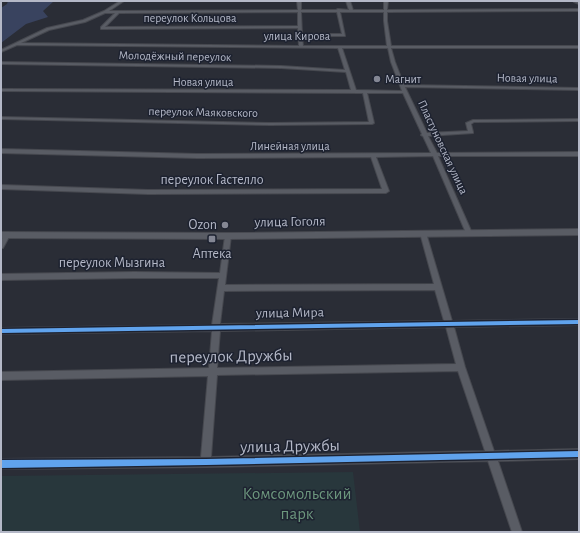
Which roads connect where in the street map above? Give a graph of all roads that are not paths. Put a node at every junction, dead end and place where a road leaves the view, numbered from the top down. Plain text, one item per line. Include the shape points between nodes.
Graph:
1 (122, 1) edge
2 (299, 1) edge
3 (348, 1) edge
4 (386, 1) edge
5 (575, 1) edge
6 (579, 3) edge
7 (298, 10) junction
8 (338, 10) junction
9 (350, 10) junction
10 (385, 10) junction
11 (579, 10) edge
12 (105, 12) junction
13 (118, 12) junction
14 (299, 26) junction
15 (300, 35) junction
16 (14, 44) junction
17 (389, 46) junction
18 (300, 47) junction
19 (340, 47) junction
20 (579, 47) edge
21 (1, 51) edge
22 (1, 63) edge
23 (348, 71) junction
24 (402, 86) junction
25 (579, 89) edge
26 (1, 90) edge
27 (354, 92) junction
28 (366, 92) junction
29 (404, 92) junction
30 (1, 118) edge
31 (579, 120) edge
32 (424, 135) junction
33 (1, 151) edge
34 (579, 154) edge
35 (374, 156) junction
36 (435, 156) junction
37 (1, 187) edge
38 (579, 232) edge
39 (422, 233) junction
40 (469, 233) junction
41 (4, 235) edge
42 (228, 236) junction
43 (1, 246) edge
44 (223, 276) junction
45 (1, 277) edge
46 (439, 287) junction
47 (221, 288) junction
48 (449, 322) junction
49 (579, 322) edge
50 (216, 327) junction
51 (1, 331) edge
52 (461, 366) junction
53 (212, 371) junction
54 (1, 376) edge
55 (579, 454) edge
56 (490, 457) junction
57 (206, 462) junction
58 (1, 464) edge
59 (517, 532) edge

1 - 12 street
2 - 7 street
3 - 9 street
4 - 10 street, Пластуновская улица
5 - 6 street
7 - 8 street
7 - 13 street
7 - 14 street
8 - 9 street
8 - 15 street via 344,35
9 - 10 street
10 - 11 street
10 - 17 street, Пластуновская улица
12 - 13 street
12 - 16 street via 84,21 48,29
13 - 14 street, переулок Кольцова via 102,28
14 - 15 street
15 - 18 street
16 - 18 street, улица Кирова
16 - 21 street
17 - 19 street, улица Кирова
17 - 20 street, улица Кирова
17 - 24 street, Пластуновская улица
18 - 19 street, улица Кирова
19 - 23 street
22 - 23 street, Молодёжный переулок via 281,67
23 - 27 street
24 - 25 street, Новая улица
24 - 29 street, Пластуновская улица
26 - 27 street, Новая улица
27 - 28 street, Новая улица
28 - 29 street, Новая улица
28 - 30 street, переулок Маяковского via 372,123 270,124
29 - 32 street, Пластуновская улица
31 - 32 street via 473,121 468,123 471,132
32 - 36 street, Пластуновская улица
33 - 35 street, Линейная улица via 197,156
34 - 36 street, Линейная улица
35 - 36 street, Линейная улица
35 - 37 street, переулок Гастелло via 386,191 148,192
36 - 40 street, Пластуновская улица
38 - 40 street, улица Гоголя
39 - 40 street, улица Гоголя
39 - 42 street, улица Гоголя
39 - 46 street
41 - 42 street, улица Гоголя
41 - 43 street
42 - 44 street
44 - 45 street, переулок Мызгина
44 - 47 street
46 - 47 street
46 - 48 street
47 - 50 street
48 - 49 street, улица Мира
48 - 50 street, улица Мира
48 - 52 street
50 - 51 street, улица Мира
50 - 53 street
52 - 53 street, переулок Дружбы
52 - 56 street
53 - 54 street, переулок Дружбы
53 - 57 street
55 - 56 street, улица Дружбы
56 - 57 street, улица Дружбы
56 - 59 street
57 - 58 street, улица Дружбы

